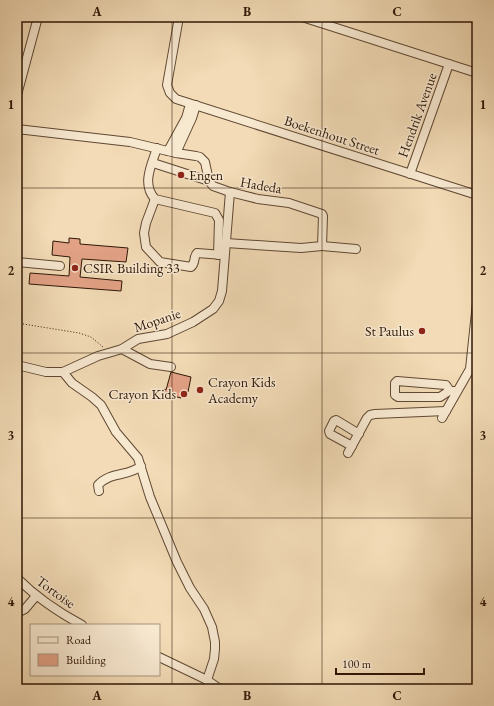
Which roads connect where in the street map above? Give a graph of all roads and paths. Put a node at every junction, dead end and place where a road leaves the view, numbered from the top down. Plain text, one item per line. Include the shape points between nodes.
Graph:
1 (38, 17) edge
2 (179, 17) edge
3 (302, 17) edge
4 (449, 64) junction
5 (20, 72) edge
6 (477, 73) edge
7 (17, 95) edge
8 (193, 104) junction
9 (17, 129) edge
10 (157, 148) junction
11 (172, 152) junction
12 (153, 163) junction
13 (410, 174) junction
14 (209, 181) junction
15 (230, 192) junction
16 (477, 196) edge
17 (155, 199) junction
18 (226, 243) junction
19 (322, 246) junction
20 (356, 249) dead end
21 (221, 255) junction
22 (17, 262) edge
23 (60, 266) dead end
24 (477, 303) edge
25 (17, 323) edge
26 (122, 349) junction
27 (106, 350) dead end
28 (17, 365) edge
29 (171, 367) dead end
30 (62, 372) junction
31 (454, 391) junction
32 (359, 434) junction
33 (141, 466) junction
34 (99, 491) dead end
35 (17, 578) edge
36 (36, 596) junction
37 (17, 613) edge
38 (80, 624) edge
39 (160, 657) edge
40 (207, 680) junction
41 (220, 689) edge

1 - 5 street
2 - 8 street, Boekenhout Street via 167,85 171,95
3 - 4 street
4 - 6 street
4 - 13 street, Hendrik Avenue
5 - 7 street
8 - 11 street via 192,118
8 - 13 street, Boekenhout Street
9 - 10 street via 124,141
10 - 11 street
10 - 12 street
11 - 14 street via 203,159
12 - 14 street, Hadeda
12 - 17 street via 148,184
13 - 16 street, Boekenhout Street
14 - 15 street, Hadeda via 213,186
15 - 18 street, Mopanie
15 - 19 street, Hadeda via 289,203 322,214
17 - 21 street via 215,213 219,220
17 - 21 street via 144,233 146,247 157,261 191,267 196,253
18 - 19 street via 301,248
18 - 21 street, Mopanie
19 - 20 street
21 - 26 street, Mopanie via 222,291 218,304 213,309 172,332 138,339
22 - 23 street
24 - 31 street via 471,363 468,373
25 - 27 path via 78,333 91,337
26 - 29 street via 150,364
26 - 30 street, Mopanie via 98,356
28 - 30 street, Mopanie via 46,372
30 - 33 street via 101,405 113,428 136,455
31 - 31 street via 440,398 398,397 395,395 395,383 397,381 446,385
31 - 32 street via 444,414 375,414 367,418
32 - 32 street via 336,420 329,431 350,449
33 - 34 street via 134,472 117,474 106,479 98,485
33 - 40 street via 150,497 177,562 212,627 216,649
35 - 36 street, Tortoise
36 - 37 street via 25,609
36 - 38 street, Tortoise
39 - 40 street
40 - 41 street

